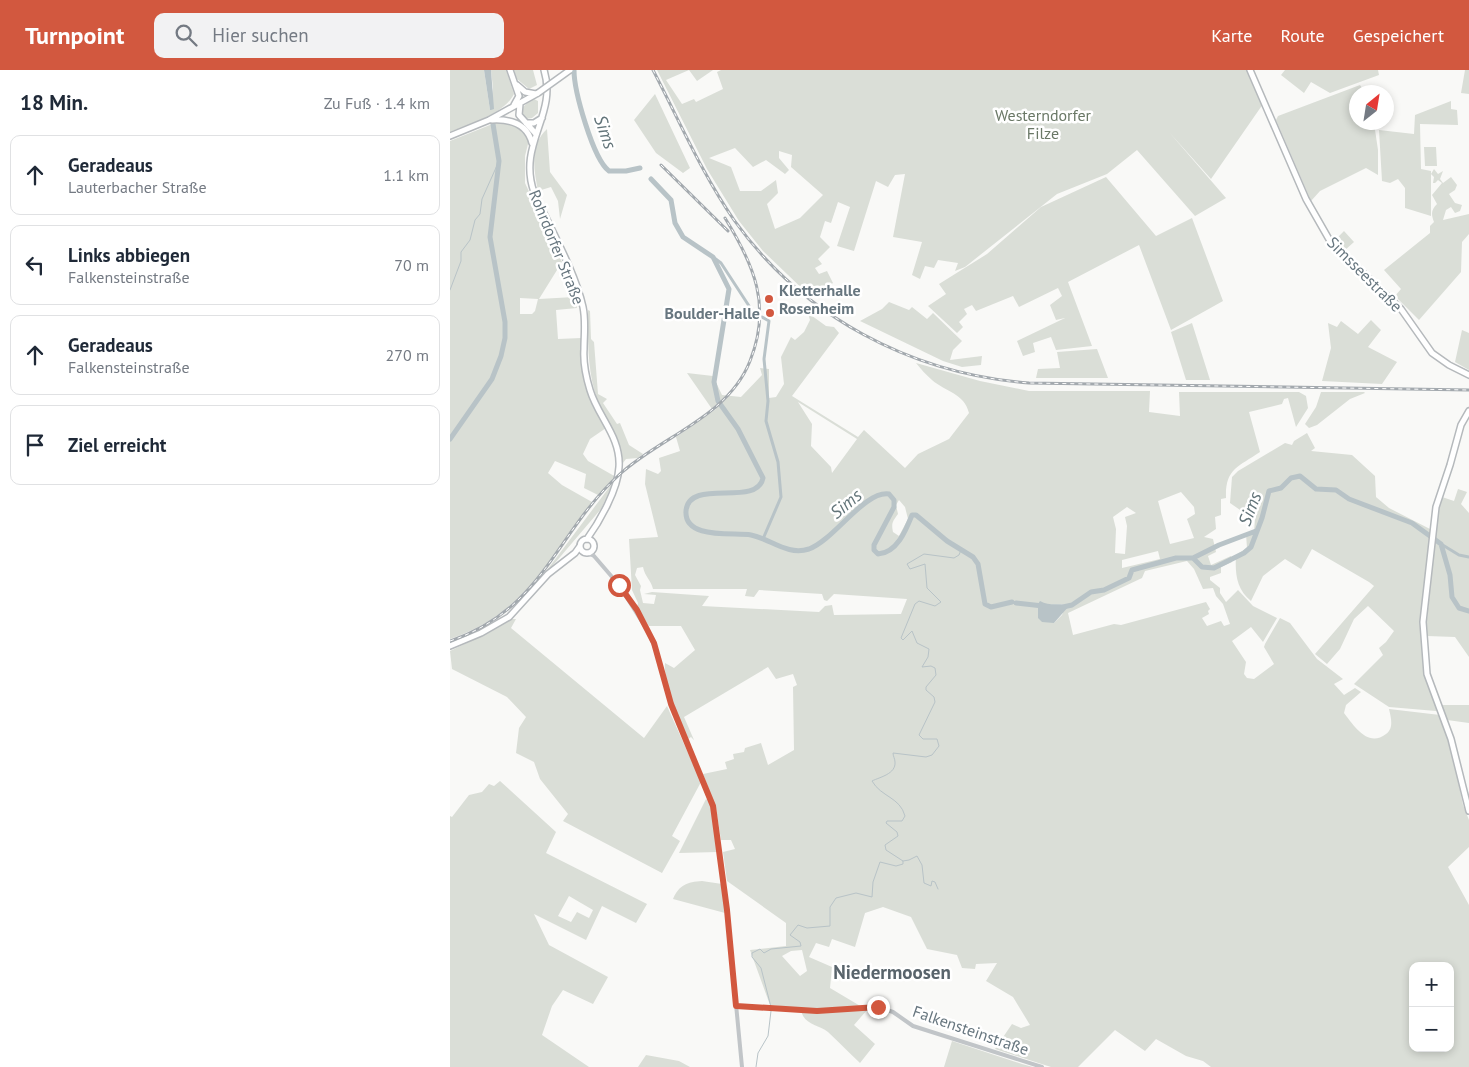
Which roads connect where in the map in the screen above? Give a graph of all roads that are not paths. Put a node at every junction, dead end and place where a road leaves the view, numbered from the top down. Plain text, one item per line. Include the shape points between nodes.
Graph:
1 (510, 70) edge
2 (544, 70) edge
3 (570, 70) edge
4 (1250, 70) edge
5 (515, 83) junction
6 (537, 93) junction
7 (520, 103) junction
8 (502, 114) junction
9 (542, 118) junction
10 (489, 120) junction
11 (526, 123) junction
12 (528, 133) junction
13 (535, 135) junction
14 (450, 136) edge
15 (532, 144) junction
16 (1469, 375) edge
17 (1469, 411) edge
18 (589, 540) junction
19 (593, 549) junction
20 (584, 550) junction
21 (594, 556) junction
22 (450, 646) edge
23 (1469, 811) edge
24 (736, 1006) junction
25 (742, 1067) edge
26 (1042, 1067) edge

1 - 5 main road
2 - 9 main road, Rohrdorfer Straße via 547,96
3 - 6 main road, bridge
4 - 16 main road, Simsseestraße via 1306,199 1330,241 1401,309 1432,353
5 - 6 main road via 523,90
5 - 8 main road via 518,101
6 - 7 main road
7 - 8 main road
7 - 11 main road via 518,112
8 - 10 main road
9 - 11 main road
9 - 13 main road, Rohrdorfer Straße
10 - 12 main road via 512,121
10 - 14 main road
11 - 13 main road
12 - 13 main road
12 - 15 main road
13 - 15 main road, Rohrdorfer Straße
15 - 18 main road, Rohrdorfer Straße via 529,162 531,184 580,298 585,322 586,376 618,453 615,485
17 - 23 main road via 1458,434 1436,507 1423,615 1427,674 1451,739
18 - 19 main road
18 - 20 main road, Rohrdorfer Straße via 582,541
19 - 20 main road
19 - 21 street
20 - 21 street
20 - 22 main road via 548,574 510,617
21 - 24 street via 629,599 649,632 671,704 710,797 722,871
24 - 25 street
24 - 26 street, Falkensteinstraße via 824,1011 870,1006 886,1008 913,1026

